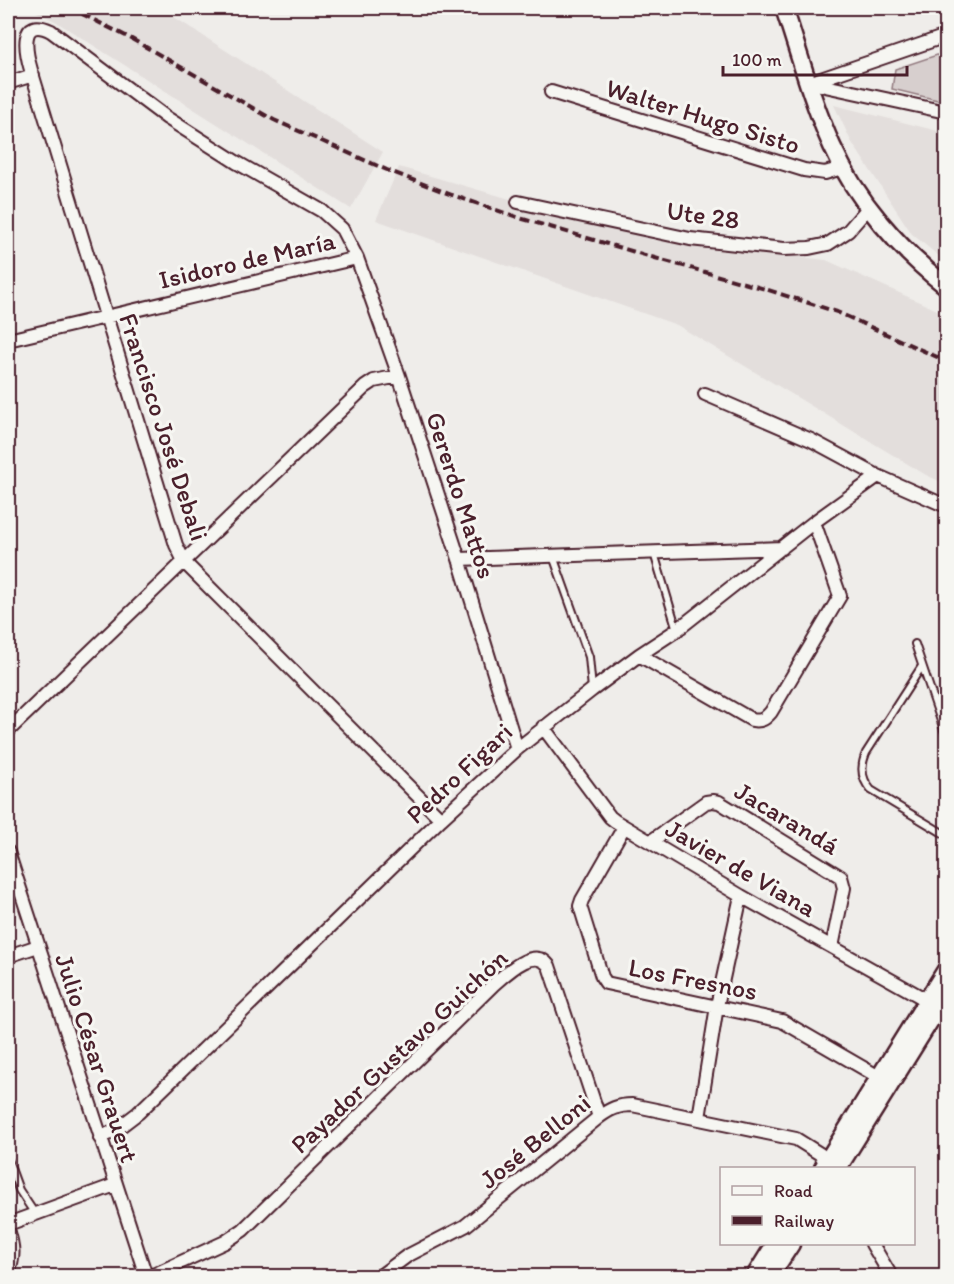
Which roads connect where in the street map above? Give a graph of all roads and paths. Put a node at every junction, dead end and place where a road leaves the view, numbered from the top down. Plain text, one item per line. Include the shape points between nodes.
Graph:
1 (784, 8) edge
2 (34, 28) joint
3 (946, 36) edge
4 (33, 75) junction
5 (809, 82) junction
6 (8, 83) edge
7 (551, 92) dead end
8 (946, 112) edge
9 (843, 168) junction
10 (518, 202) dead end
11 (869, 207) junction
12 (357, 258) junction
13 (946, 286) edge
14 (105, 316) junction
15 (8, 340) edge
16 (399, 376) junction
17 (705, 394) dead end
18 (878, 476) junction
19 (946, 506) edge
20 (814, 522) junction
21 (782, 548) junction
22 (653, 551) junction
23 (552, 554) junction
24 (459, 559) junction
25 (185, 563) junction
26 (677, 630) junction
27 (915, 644) dead end
28 (639, 655) junction
29 (922, 666) junction
30 (592, 690) junction
31 (543, 727) junction
32 (8, 731) edge
33 (946, 736) edge
34 (517, 749) junction
35 (441, 819) junction
36 (624, 827) junction
37 (946, 836) edge
38 (650, 842) junction
39 (8, 852) edge
40 (741, 896) junction
41 (38, 946) junction
42 (832, 947) junction
43 (8, 956) edge
44 (946, 970) edge
45 (940, 1004) edge
46 (717, 1006) junction
47 (885, 1081) junction
48 (598, 1117) junction
49 (699, 1118) junction
50 (100, 1138) junction
51 (8, 1160) edge
52 (829, 1167) edge
53 (115, 1185) junction
54 (35, 1214) junction
55 (8, 1224) edge
56 (8, 1228) edge
57 (775, 1245) edge
58 (790, 1245) edge
59 (873, 1245) edge
60 (8, 1273) edge
61 (146, 1276) edge
62 (151, 1276) edge
63 (380, 1276) edge
64 (759, 1276) edge
65 (891, 1276) edge

1 - 5 street
2 - 4 street, Francisco José Debali via 28,32 25,45
2 - 12 street, Gererdo Mattos via 51,31 167,118 322,211 342,229
3 - 5 street
4 - 6 street
4 - 14 street, Francisco José Debali
5 - 8 street
5 - 9 street
7 - 9 street, Walter Hugo Sisto via 810,172
9 - 11 street
10 - 11 street, Ute 28 via 690,239 784,249 828,244 848,231
11 - 13 street via 914,258
12 - 14 street, Isidoro de María
12 - 16 street, Gererdo Mattos
14 - 15 street, Isidoro de María
14 - 25 street, Francisco José Debali via 176,545
16 - 24 street, Gererdo Mattos
16 - 25 street via 365,387
17 - 18 street via 811,440
18 - 19 street
18 - 20 street, Pedro Figari
20 - 21 street, Pedro Figari
20 - 28 street via 840,596 766,718 752,720
21 - 22 street
21 - 26 street, Pedro Figari
22 - 23 street
22 - 26 lane
23 - 24 street
23 - 30 lane via 589,657
24 - 34 street, Gererdo Mattos
25 - 32 street
25 - 35 street, Francisco José Debali
26 - 28 street, Pedro Figari
27 - 29 lane
28 - 30 street, Pedro Figari
29 - 33 lane
29 - 37 lane via 866,753 862,773 871,790
30 - 31 street, Pedro Figari
31 - 34 street, Pedro Figari
31 - 36 street, Javier de Viana via 610,817
34 - 35 street, Pedro Figari
35 - 50 street, Pedro Figari via 138,1113
36 - 38 street, Javier de Viana
36 - 46 street, Los Fresnos via 580,906 602,977 611,985
38 - 40 street, Javier de Viana
38 - 42 street, Jacarandá via 700,806 719,802 841,877 844,888
39 - 41 street, Julio César Grauert
40 - 42 street, Javier de Viana
40 - 46 street
41 - 43 street
41 - 50 street, Julio César Grauert
42 - 45 street, Javier de Viana
44 - 45 street
45 - 47 street
46 - 47 street, Los Fresnos via 782,1021
46 - 49 street
47 - 52 street
48 - 49 street, José Belloni via 615,1107 632,1105
48 - 62 street, Payador Gustavo Guichón via 553,973 546,961 533,958 493,985 243,1230
48 - 63 street, José Belloni via 465,1226 406,1256
49 - 52 street, José Belloni via 796,1139 820,1154
50 - 53 street, Julio César Grauert
51 - 54 lane via 19,1190
53 - 54 street
53 - 61 street, Julio César Grauert
54 - 55 street
56 - 60 street via 14,1248
57 - 64 street
58 - 64 street
59 - 65 street

